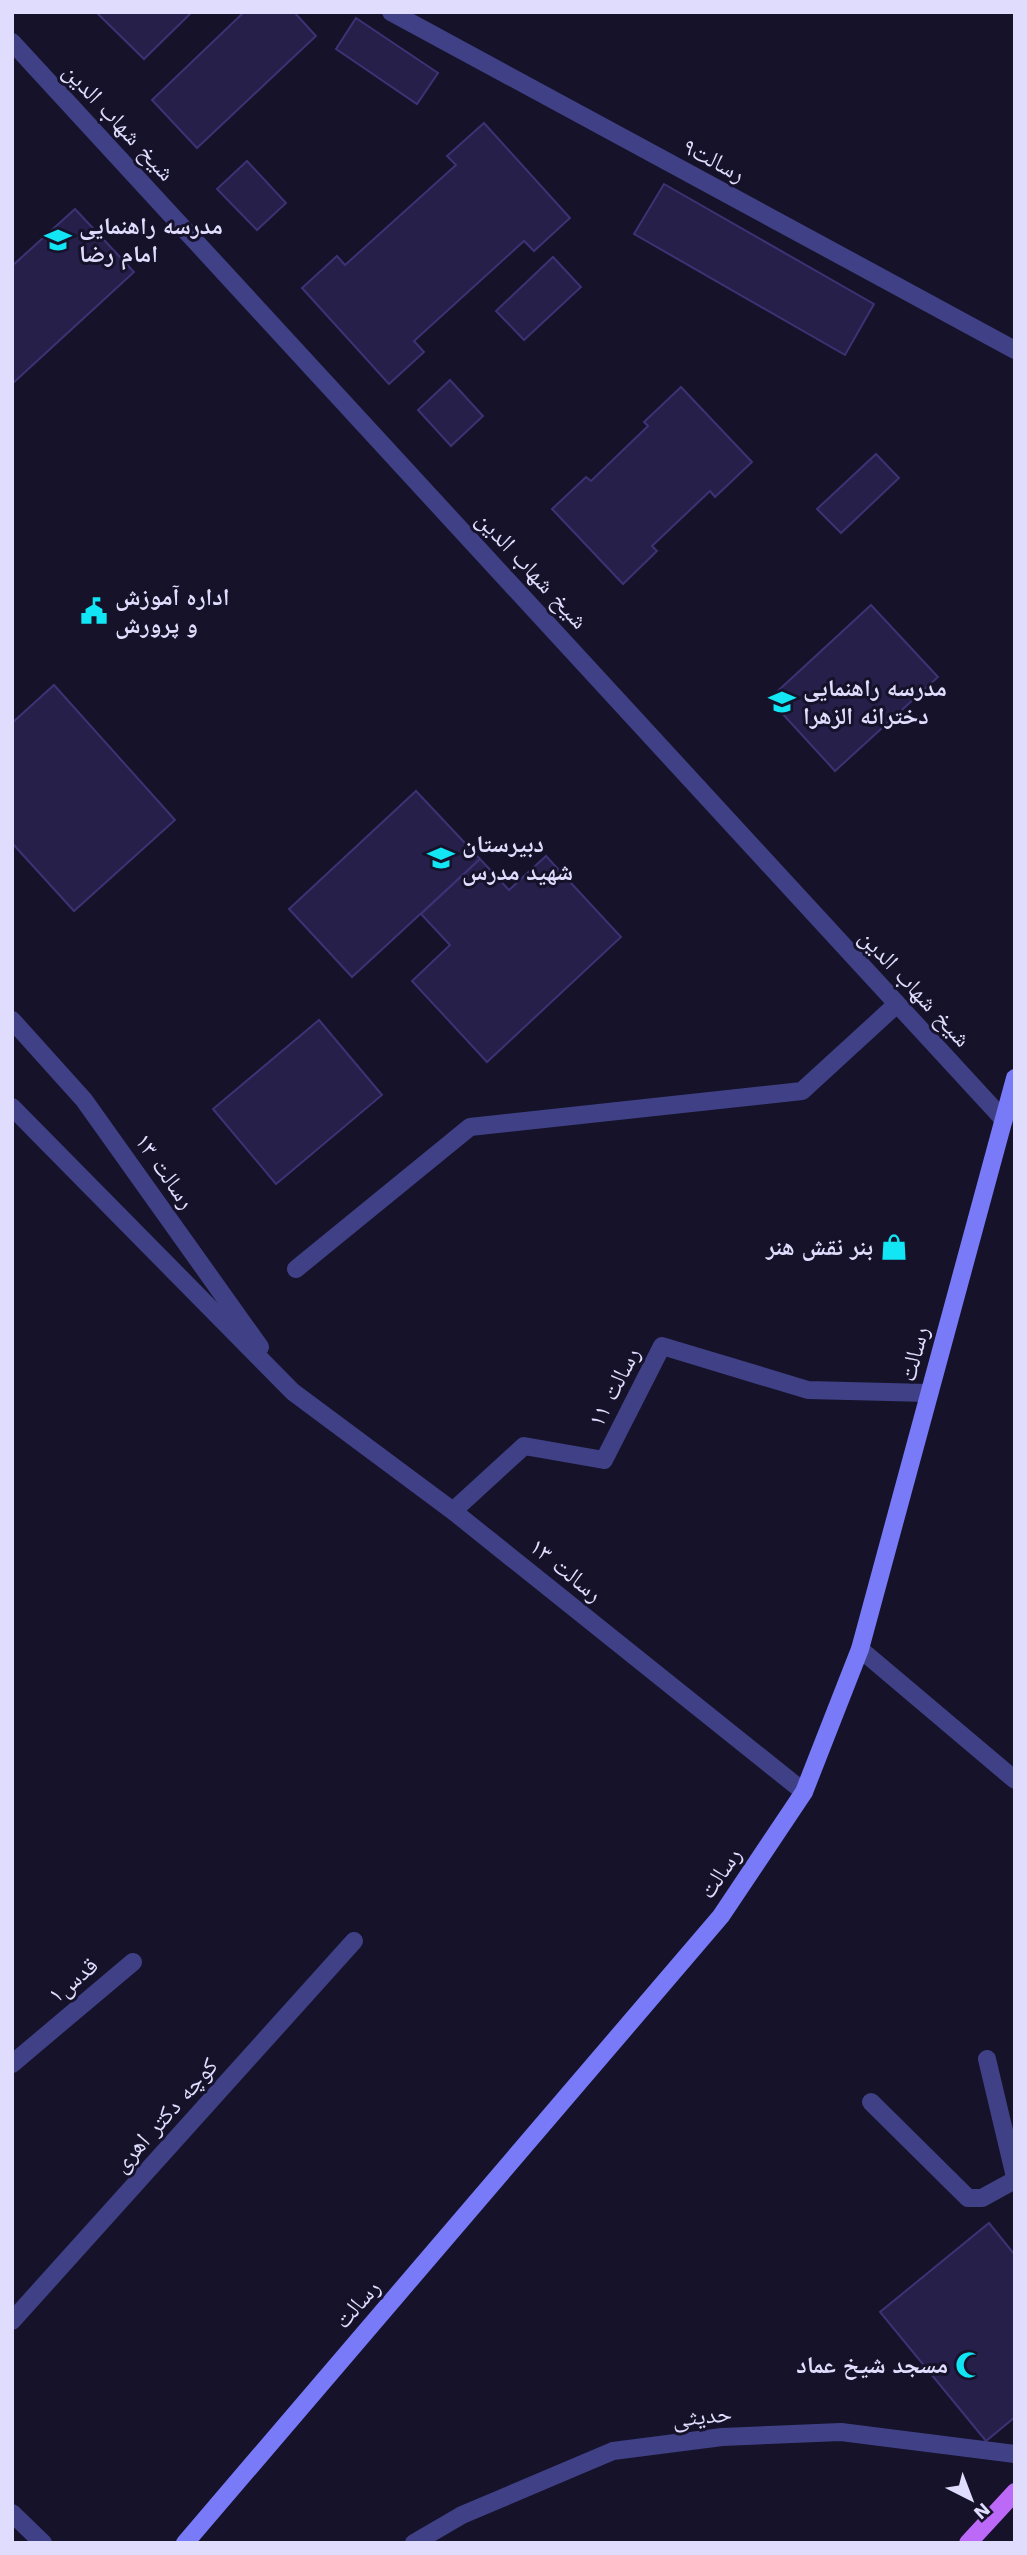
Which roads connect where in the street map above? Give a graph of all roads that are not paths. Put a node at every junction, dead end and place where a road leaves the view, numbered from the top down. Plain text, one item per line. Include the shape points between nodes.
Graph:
1 (391, 12) edge
2 (12, 42) edge
3 (1015, 350) edge
4 (897, 1004) junction
5 (12, 1020) edge
6 (1015, 1078) edge
7 (12, 1107) edge
8 (1009, 1126) edge
9 (296, 1269) dead end
10 (293, 1392) junction
11 (928, 1393) junction
12 (453, 1511) junction
13 (860, 1649) junction
14 (1015, 1780) edge
15 (804, 1792) junction
16 (354, 1941) dead end
17 (133, 1962) dead end
18 (987, 2059) dead end
19 (12, 2064) edge
20 (871, 2102) dead end
21 (1015, 2178) edge
22 (12, 2321) edge
23 (1015, 2454) edge
24 (1015, 2492) edge
25 (12, 2513) edge
26 (43, 2543) edge
27 (185, 2543) edge
28 (414, 2543) edge
29 (968, 2543) edge

1 - 3 street, رسالت۹
2 - 4 street, شیخ شهاب الدین
4 - 8 street, شیخ شهاب الدین
4 - 9 street via 802,1091 470,1127
5 - 10 street, رسالت ۱۳ via 84,1100
6 - 8 main road, رسالت
7 - 10 street, رسالت ۱۳
8 - 11 main road, رسالت
10 - 12 street, رسالت ۱۳
11 - 12 street, رسالت ۱۱ via 808,1390 662,1346 604,1460 524,1446
11 - 13 main road, رسالت
12 - 15 street, رسالت ۱۳
13 - 14 street
13 - 15 main road, رسالت
15 - 27 main road, رسالت via 721,1916
16 - 22 street, کوچه دکتر اهری
17 - 19 street, قدس۱
18 - 21 street
20 - 21 street via 968,2198 982,2197
23 - 28 street, حدیثی via 841,2432 722,2437 613,2451 462,2515
24 - 29 main road
25 - 26 street

